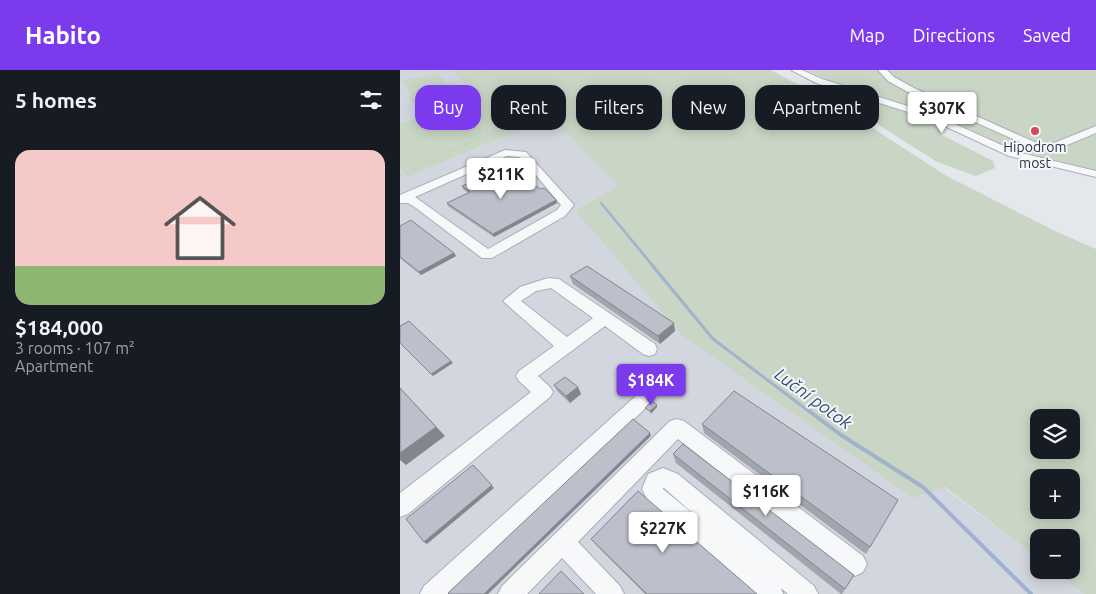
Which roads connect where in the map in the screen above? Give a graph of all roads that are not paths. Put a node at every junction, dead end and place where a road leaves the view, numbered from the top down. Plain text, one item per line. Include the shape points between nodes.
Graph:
1 (795, 70) edge
2 (882, 70) edge
3 (1096, 129) edge
4 (1096, 174) edge
5 (400, 199) edge
6 (605, 318) junction
7 (566, 346) junction
8 (649, 349) dead end
9 (644, 399) dead end
10 (638, 466) junction
11 (655, 481) junction
12 (400, 506) edge
13 (562, 542) junction
14 (855, 564) dead end
15 (432, 594) edge
16 (510, 594) edge
17 (612, 594) edge
18 (771, 594) edge
19 (806, 594) edge

1 - 4 street via 819,81 930,116 1013,154
2 - 3 street via 911,90 1040,148 1056,146
5 - 5 street via 420,205 487,255 561,213 568,204 529,160 514,152 493,157
6 - 7 street
6 - 7 street via 554,283 545,282 531,287 510,301
6 - 8 street
7 - 12 street via 525,376 544,392
9 - 15 street
10 - 11 street
10 - 13 lane
10 - 14 lane via 677,427
11 - 18 street via 652,490 656,496
11 - 19 street via 664,478 671,481
13 - 16 lane
13 - 17 street

